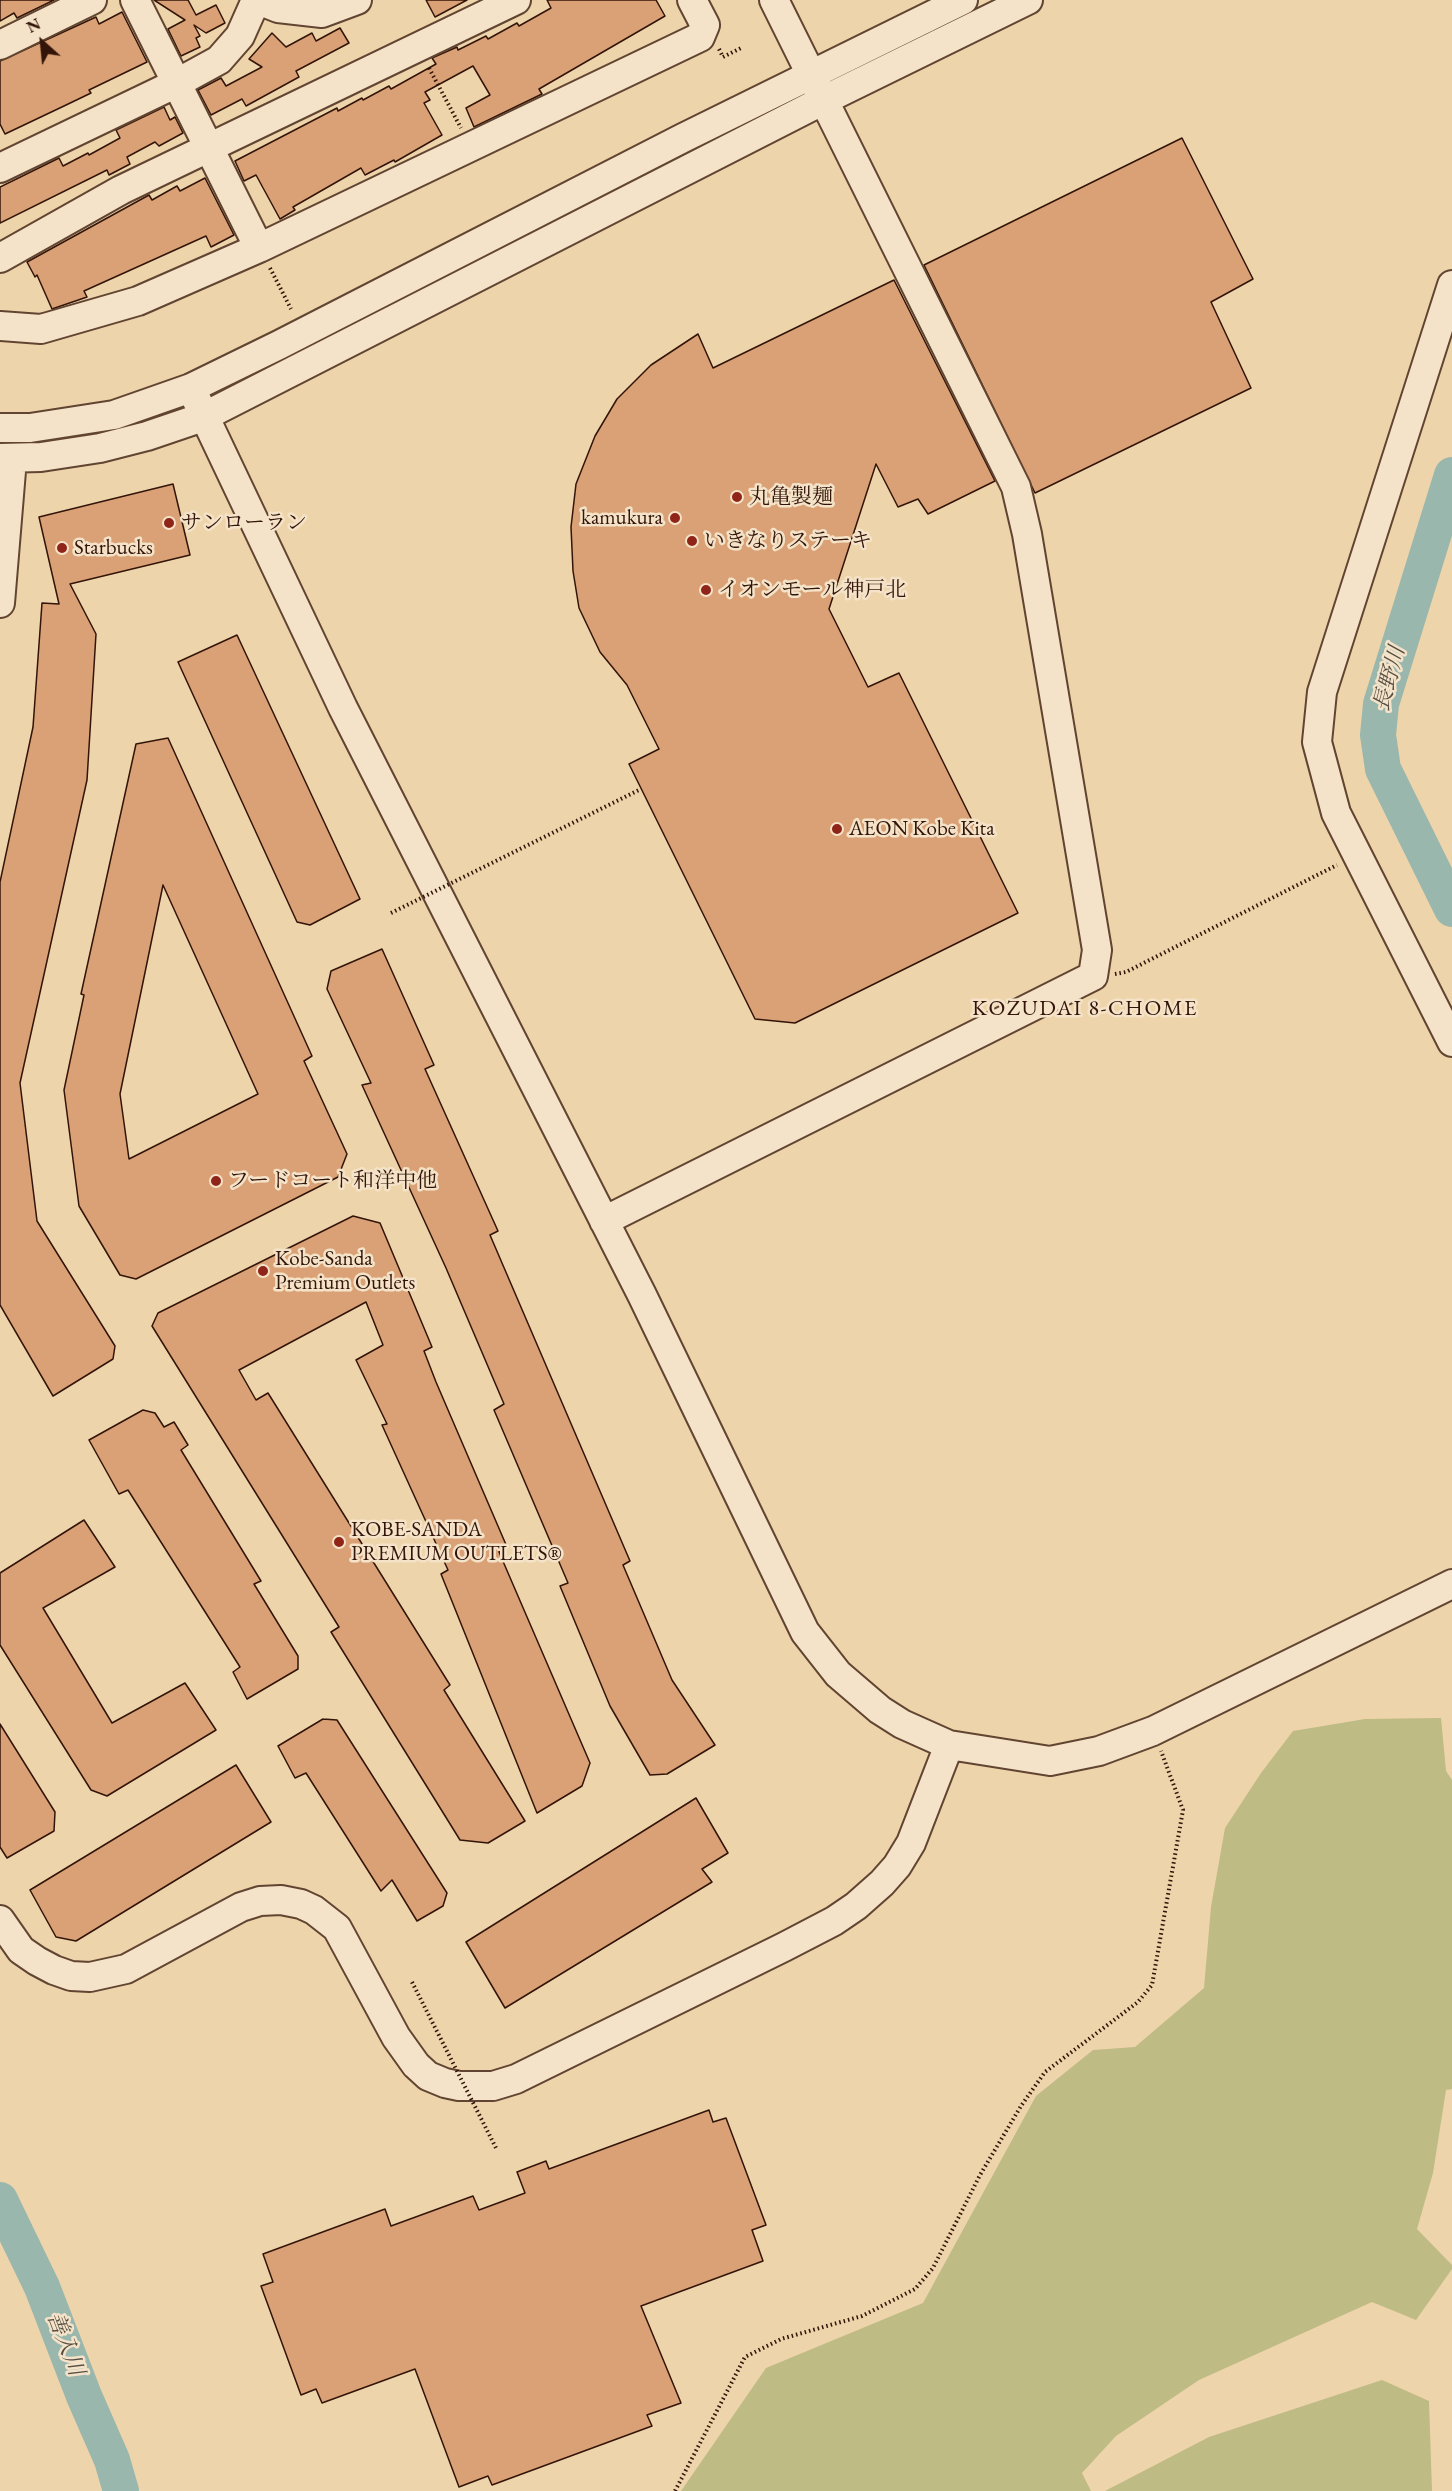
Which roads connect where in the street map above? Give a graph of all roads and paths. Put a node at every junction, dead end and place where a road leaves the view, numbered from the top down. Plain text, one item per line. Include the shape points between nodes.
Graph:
1 (92, 0) edge
2 (135, 0) edge
3 (257, 0) edge
4 (357, 0) edge
5 (516, 0) edge
6 (692, 0) edge
7 (774, 0) edge
8 (963, 0) edge
9 (1029, 0) edge
10 (0, 45) edge
11 (418, 46) junction
12 (811, 75) junction
13 (177, 83) junction
14 (822, 101) junction
15 (471, 147) junction
16 (209, 148) junction
17 (0, 168) edge
18 (260, 248) junction
19 (0, 258) edge
20 (1452, 285) edge
21 (291, 309) dead end
22 (0, 326) edge
23 (191, 387) junction
24 (203, 417) junction
25 (0, 428) edge
26 (6, 459) edge
27 (0, 603) edge
28 (641, 789) dead end
29 (1358, 855) junction
30 (391, 913) dead end
31 (1093, 976) junction
32 (1452, 1042) edge
33 (604, 1221) junction
34 (1452, 1584) edge
35 (1153, 1731) junction
36 (949, 1745) junction
37 (0, 1920) edge
38 (412, 1982) dead end
39 (497, 2150) dead end
40 (675, 2491) edge

1 - 10 street
2 - 13 street
3 - 4 street via 278,8 322,13
3 - 13 street via 240,36 219,60
5 - 11 street
6 - 15 street via 705,25 700,37
7 - 12 street
8 - 12 street
9 - 14 street
11 - 15 path
11 - 16 street
12 - 14 street
12 - 23 street
13 - 16 street
13 - 17 street
14 - 24 street
14 - 31 street via 1016,487 1097,950
15 - 18 street
16 - 18 street
16 - 19 street via 121,190
18 - 21 path
18 - 22 street via 138,301 41,329
20 - 29 street via 1322,692 1317,742 1336,813
23 - 24 street
23 - 25 street via 114,416 30,428
24 - 26 street via 100,448
24 - 33 street via 343,708
26 - 27 street
28 - 30 path, bridge
29 - 31 path via 1126,972
29 - 32 street
31 - 33 street
33 - 36 street via 805,1632 838,1674 880,1710
34 - 35 street
35 - 36 street via 1099,1751 1050,1761
35 - 40 path via 1183,1810 1152,1985 1138,2002 1045,2072 980,2175 933,2268 915,2289 862,2316 781,2339 745,2357
36 - 37 street via 911,1844 882,1883 856,1906 784,1947 516,2079 493,2086 445,2083 428,2076 416,2065 396,2037 337,1928 301,1904 280,1900 241,1907 126,1969 90,1977 71,1976 37,1961 21,1950
38 - 39 path, bridge

